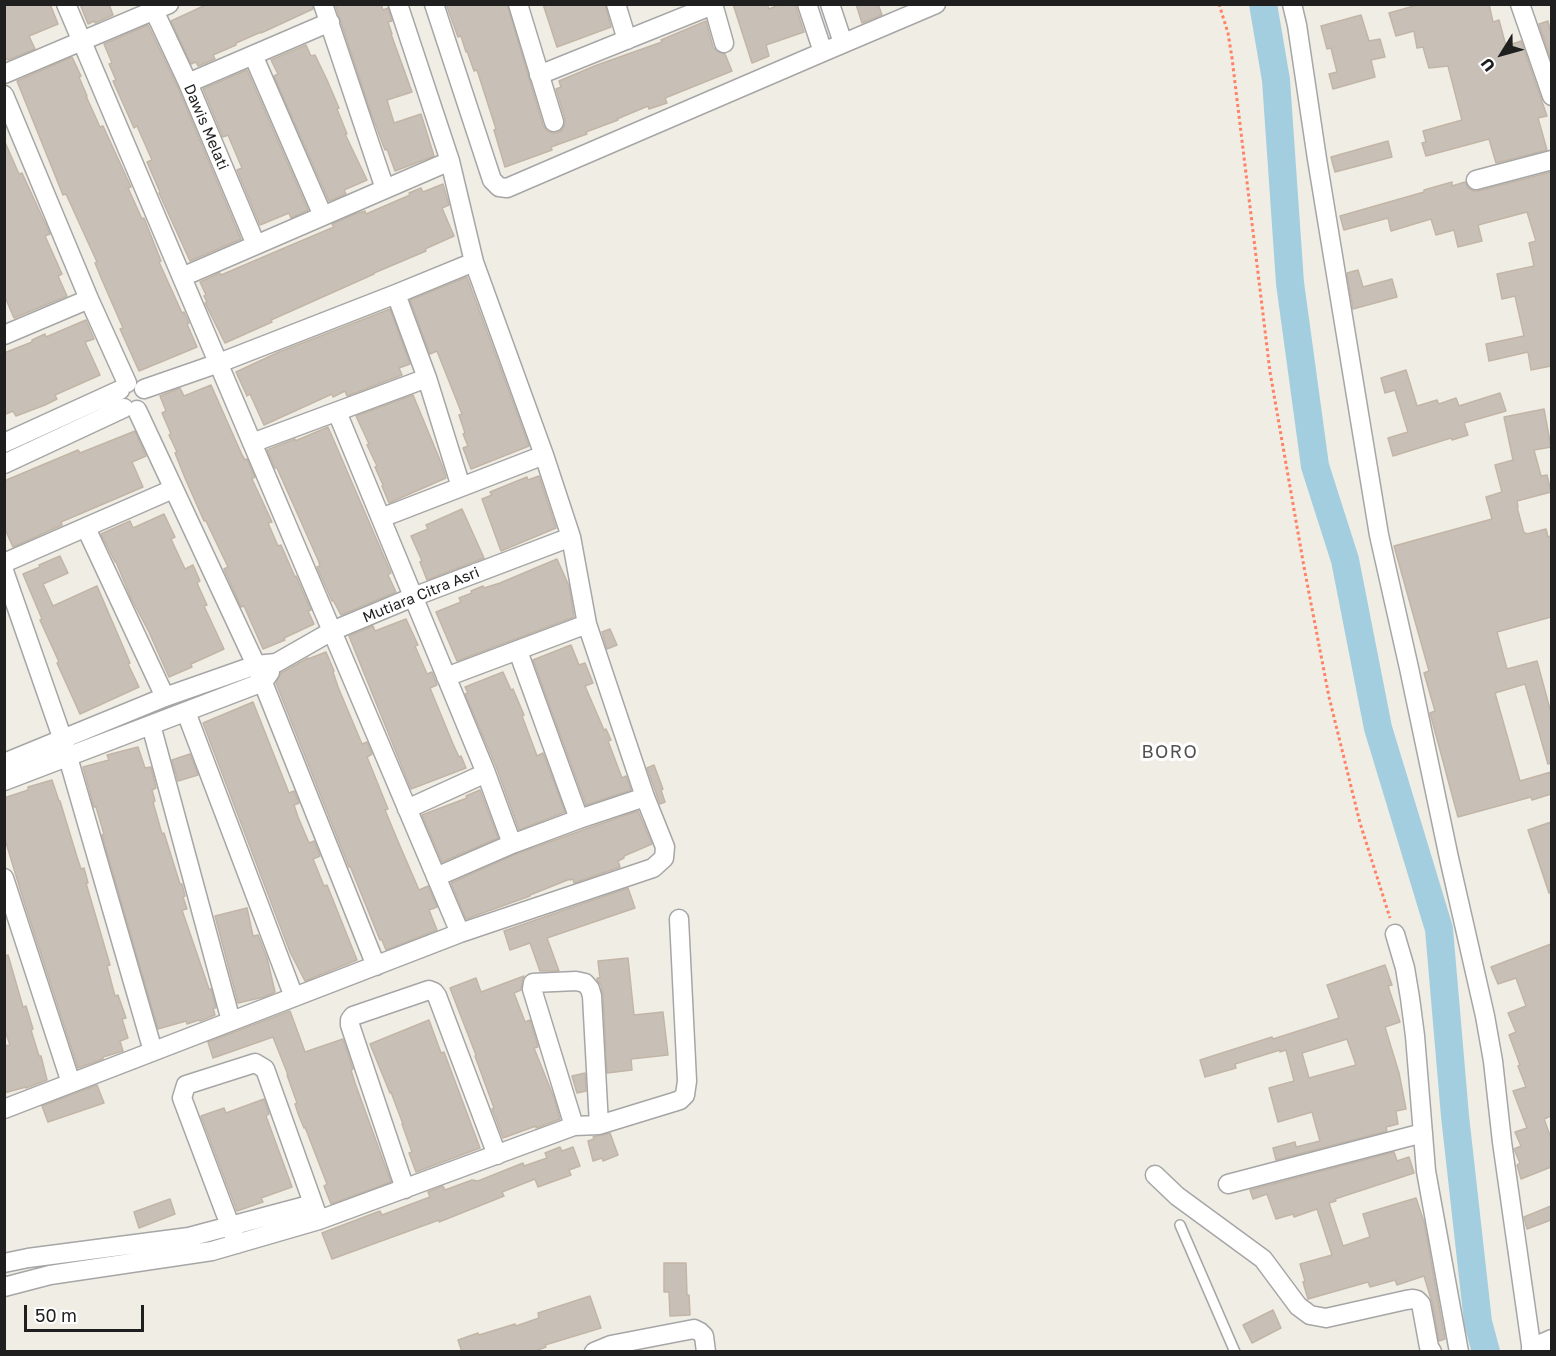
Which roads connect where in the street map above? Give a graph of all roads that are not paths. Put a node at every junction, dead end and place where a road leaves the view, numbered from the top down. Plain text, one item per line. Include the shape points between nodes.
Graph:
1 (66, 4) edge
2 (323, 4) edge
3 (398, 4) edge
4 (434, 4) edge
5 (518, 4) edge
6 (616, 4) edge
7 (807, 4) edge
8 (830, 4) edge
9 (936, 4) edge
10 (1292, 4) edge
11 (1520, 4) edge
12 (713, 5) edge
13 (158, 7) edge
14 (330, 22) junction
15 (627, 40) junction
16 (83, 41) junction
17 (724, 43) dead end
18 (843, 43) junction
19 (823, 52) junction
20 (253, 55) junction
21 (4, 74) edge
22 (539, 75) junction
23 (188, 83) junction
24 (4, 95) edge
25 (1551, 96) edge
26 (554, 122) dead end
27 (1551, 160) edge
28 (450, 161) junction
29 (1476, 180) dead end
30 (385, 189) junction
31 (323, 216) junction
32 (256, 245) junction
33 (474, 262) junction
34 (182, 277) junction
35 (396, 294) junction
36 (89, 299) junction
37 (4, 335) edge
38 (219, 363) junction
39 (427, 378) junction
40 (130, 396) junction
41 (337, 412) junction
42 (4, 443) edge
43 (252, 443) junction
44 (544, 455) junction
45 (4, 464) edge
46 (461, 487) junction
47 (173, 489) junction
48 (381, 518) junction
49 (86, 528) junction
50 (570, 537) junction
51 (4, 563) edge
52 (4, 571) edge
53 (413, 597) junction
54 (587, 624) junction
55 (332, 631) junction
56 (518, 651) junction
57 (276, 663) junction
58 (256, 665) junction
59 (446, 677) junction
60 (263, 682) junction
61 (165, 697) junction
62 (186, 712) junction
63 (151, 725) junction
64 (65, 748) junction
65 (4, 764) edge
66 (486, 773) junction
67 (4, 781) edge
68 (645, 796) junction
69 (407, 809) junction
70 (579, 819) junction
71 (512, 844) junction
72 (436, 876) junction
73 (4, 878) edge
74 (679, 919) dead end
75 (460, 933) junction
76 (1395, 934) road end
77 (376, 966) junction
78 (294, 997) junction
79 (231, 1021) junction
80 (153, 1051) junction
81 (72, 1083) junction
82 (4, 1109) edge
83 (599, 1125) junction
84 (574, 1126) junction
85 (1423, 1133) junction
86 (497, 1155) junction
87 (1155, 1174) dead end
88 (1228, 1184) dead end
89 (405, 1189) junction
90 (316, 1212) junction
91 (1180, 1225) dead end
92 (230, 1226) junction
93 (237, 1244) junction
94 (4, 1263) edge
95 (4, 1287) edge
96 (1551, 1340) edge
97 (1531, 1350) edge
98 (594, 1352) edge
99 (706, 1352) edge
100 (1235, 1352) edge
101 (1432, 1352) edge
102 (1459, 1352) edge

1 - 16 street
2 - 14 street
3 - 28 street
4 - 19 street via 492,180 507,188
5 - 22 street
6 - 15 street
7 - 19 street
8 - 18 street
9 - 18 street
10 - 97 street via 1379,535 1493,1061
11 - 25 street
12 - 15 street
12 - 17 street
13 - 16 street
13 - 23 street, Dawis Melati
14 - 20 street
14 - 30 street
15 - 22 street
16 - 21 street
16 - 34 street
18 - 19 street
20 - 23 street
20 - 31 street
22 - 26 street
23 - 32 street, Dawis Melati
24 - 36 street
27 - 29 street
28 - 30 street
28 - 33 street
30 - 31 street
31 - 32 street
32 - 34 street
33 - 35 street
33 - 44 street
34 - 38 street
35 - 38 street
35 - 39 street
36 - 37 street
36 - 40 street
38 - 40 street
38 - 43 street
39 - 41 street
39 - 46 street
40 - 42 street
40 - 45 street
40 - 47 street
41 - 43 street
41 - 48 street
43 - 55 street
44 - 46 street
44 - 50 street
46 - 48 street
47 - 49 street
47 - 58 street
48 - 53 street
49 - 51 street
49 - 61 street
50 - 53 street, Mutiara Citra Asri
50 - 54 street
52 - 64 street
53 - 55 street, Mutiara Citra Asri
53 - 59 street
54 - 56 street
54 - 68 street
55 - 57 street, Mutiara Citra Asri
55 - 69 street
56 - 59 street
56 - 70 street
57 - 58 street, Mutiara Citra Asri
57 - 60 street, Mutiara Citra Asri
58 - 60 street
58 - 61 street, Mutiara Citra Asri
59 - 66 street
60 - 62 street, Mutiara Citra Asri
60 - 77 street
61 - 64 street, Mutiara Citra Asri
62 - 63 street, Mutiara Citra Asri
62 - 78 street
63 - 64 street, Mutiara Citra Asri
63 - 79 street
64 - 65 street, Mutiara Citra Asri
64 - 67 street, Mutiara Citra Asri
64 - 80 street
66 - 69 street
66 - 71 street
68 - 70 street
68 - 75 street via 665,847 659,864
69 - 72 street
70 - 71 street
71 - 72 street
72 - 75 street
73 - 81 street
74 - 83 street via 686,1092 675,1102
75 - 77 street
76 - 85 street via 1410,998
77 - 78 street
78 - 79 street
79 - 80 street
80 - 81 street
81 - 82 street
83 - 84 street
83 - 84 street via 590,989 576,981 533,983
84 - 86 street
85 - 88 street
85 - 102 street via 1426,1171
86 - 89 street
86 - 89 street via 434,992 429,990 353,1016 350,1025
87 - 101 street via 1177,1196 1263,1259 1298,1306 1310,1315 1326,1318 1417,1300
89 - 90 street
90 - 92 street
90 - 92 street via 265,1070 255,1063 186,1084 182,1098
90 - 93 street
91 - 100 lane
92 - 93 street
92 - 94 street via 189,1237
93 - 95 street via 50,1275
96 - 97 street
98 - 99 street via 693,1329 704,1336

